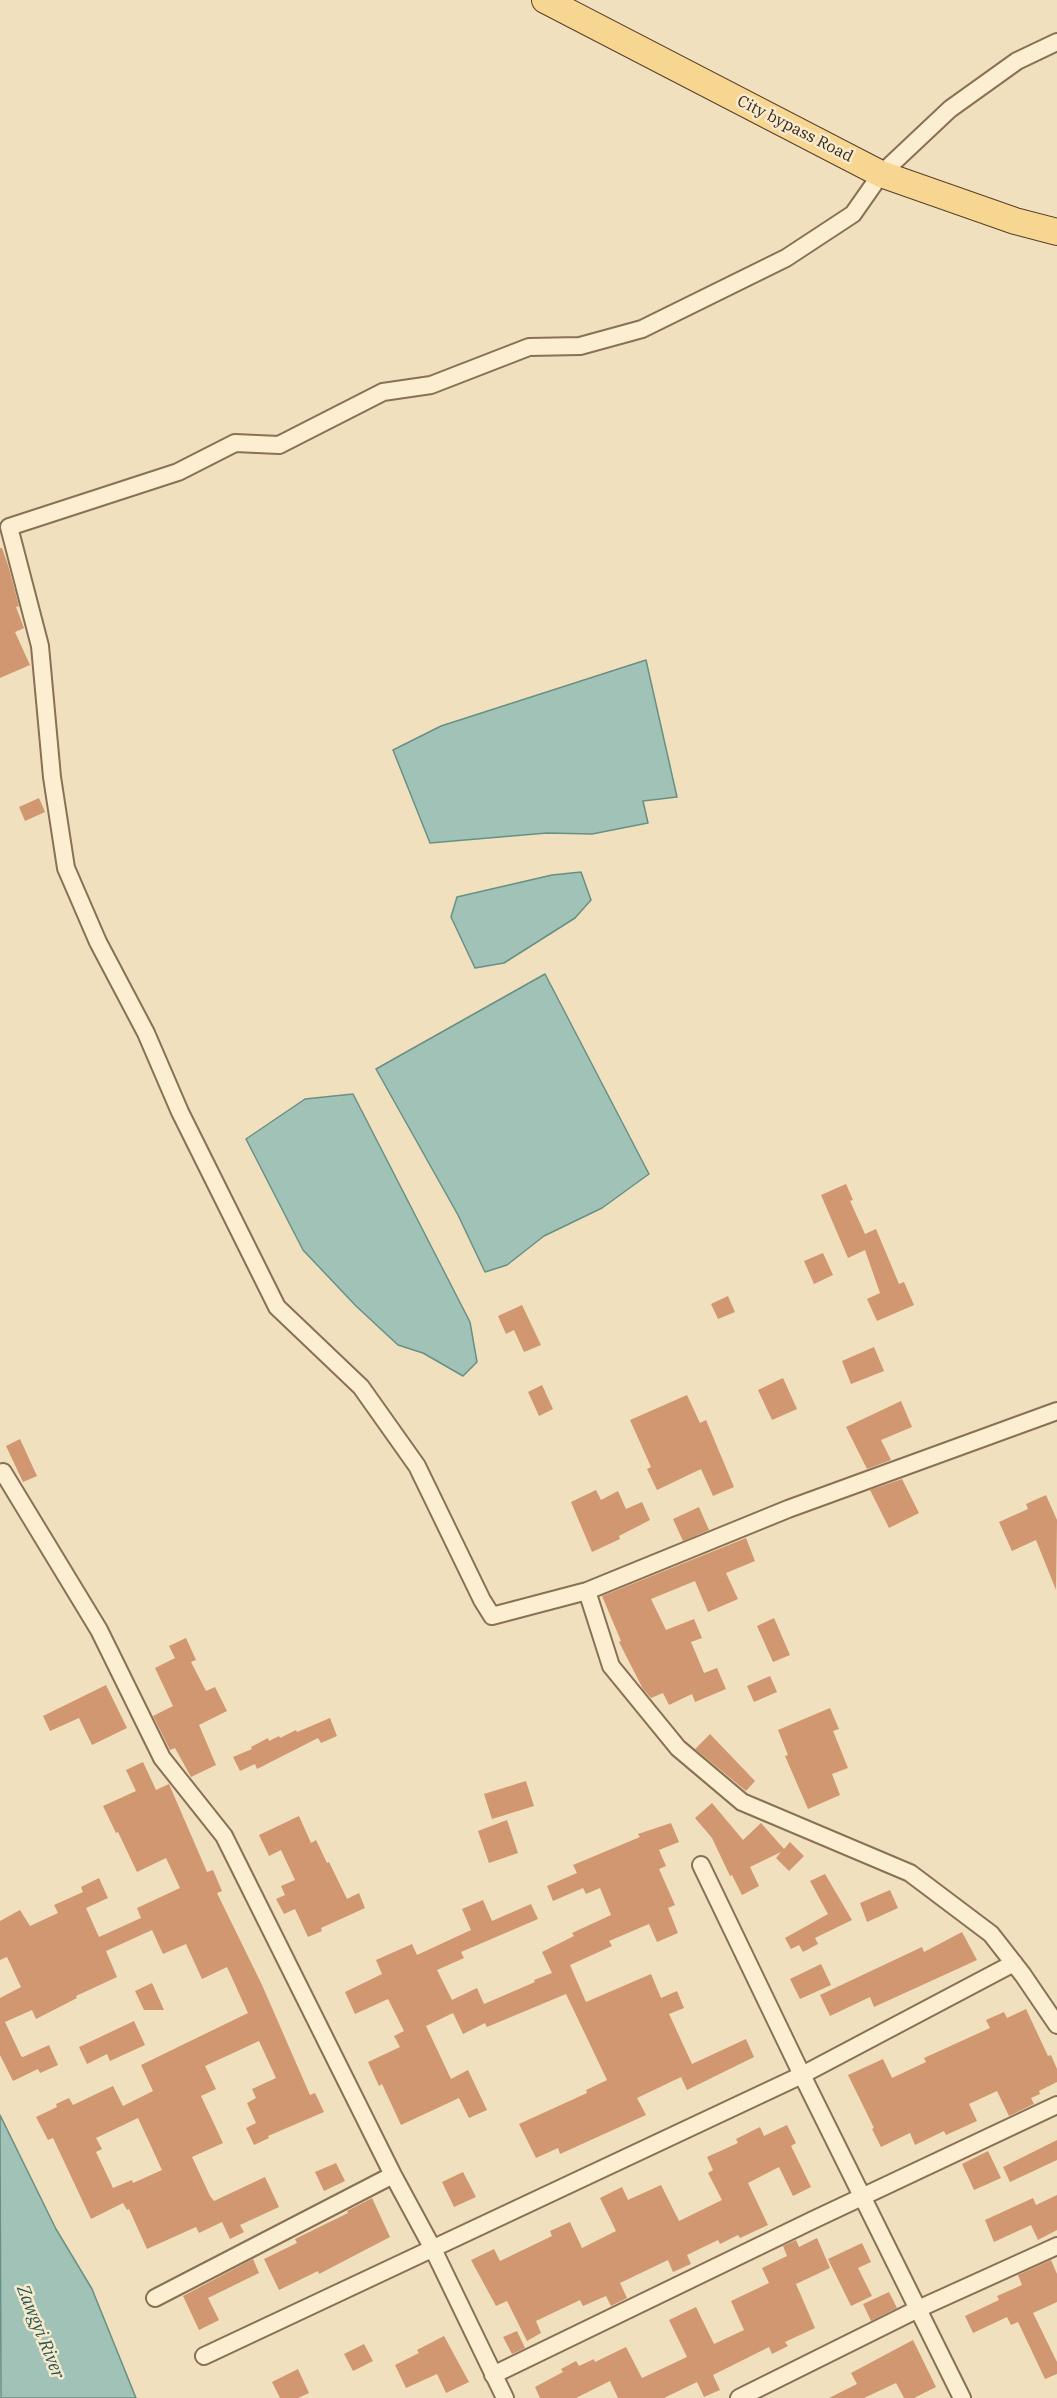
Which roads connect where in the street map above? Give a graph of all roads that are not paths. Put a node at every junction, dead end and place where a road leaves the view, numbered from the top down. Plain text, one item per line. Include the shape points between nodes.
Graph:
1 (545, 0) edge
2 (1057, 42) edge
3 (881, 174) junction
4 (1057, 232) edge
5 (1057, 1411) edge
6 (3, 1472) dead end
7 (587, 1591) junction
8 (701, 1865) dead end
9 (1014, 1963) junction
10 (1057, 2025) edge
11 (802, 2075) junction
12 (1057, 2105) edge
13 (393, 2175) junction
14 (862, 2196) junction
15 (1057, 2246) edge
16 (433, 2249) junction
17 (155, 2298) dead end
18 (918, 2309) junction
19 (204, 2356) dead end
20 (494, 2375) junction
21 (505, 2398) edge
22 (739, 2398) edge
23 (962, 2398) edge

1 - 3 main road, City bypass Road
2 - 3 street via 1017,61 950,109
3 - 4 main road, City bypass Road
3 - 7 street via 853,213 786,258 642,329 580,346 530,347 431,385 383,392 279,445 235,444 178,472 9,527 40,646 52,777 66,868 98,942 146,1033 180,1112 277,1307 361,1387 417,1466 492,1616
5 - 7 street via 788,1509
6 - 13 street via 99,1630 162,1758 224,1836
7 - 9 street via 611,1666 678,1749 742,1802 910,1873 991,1934
8 - 11 street
9 - 10 street
9 - 11 street
11 - 14 street
11 - 16 street
12 - 14 street
13 - 16 street
13 - 17 street
14 - 18 street
14 - 20 street
15 - 18 street
16 - 19 street
16 - 20 street
18 - 22 street
18 - 23 street
20 - 21 street

